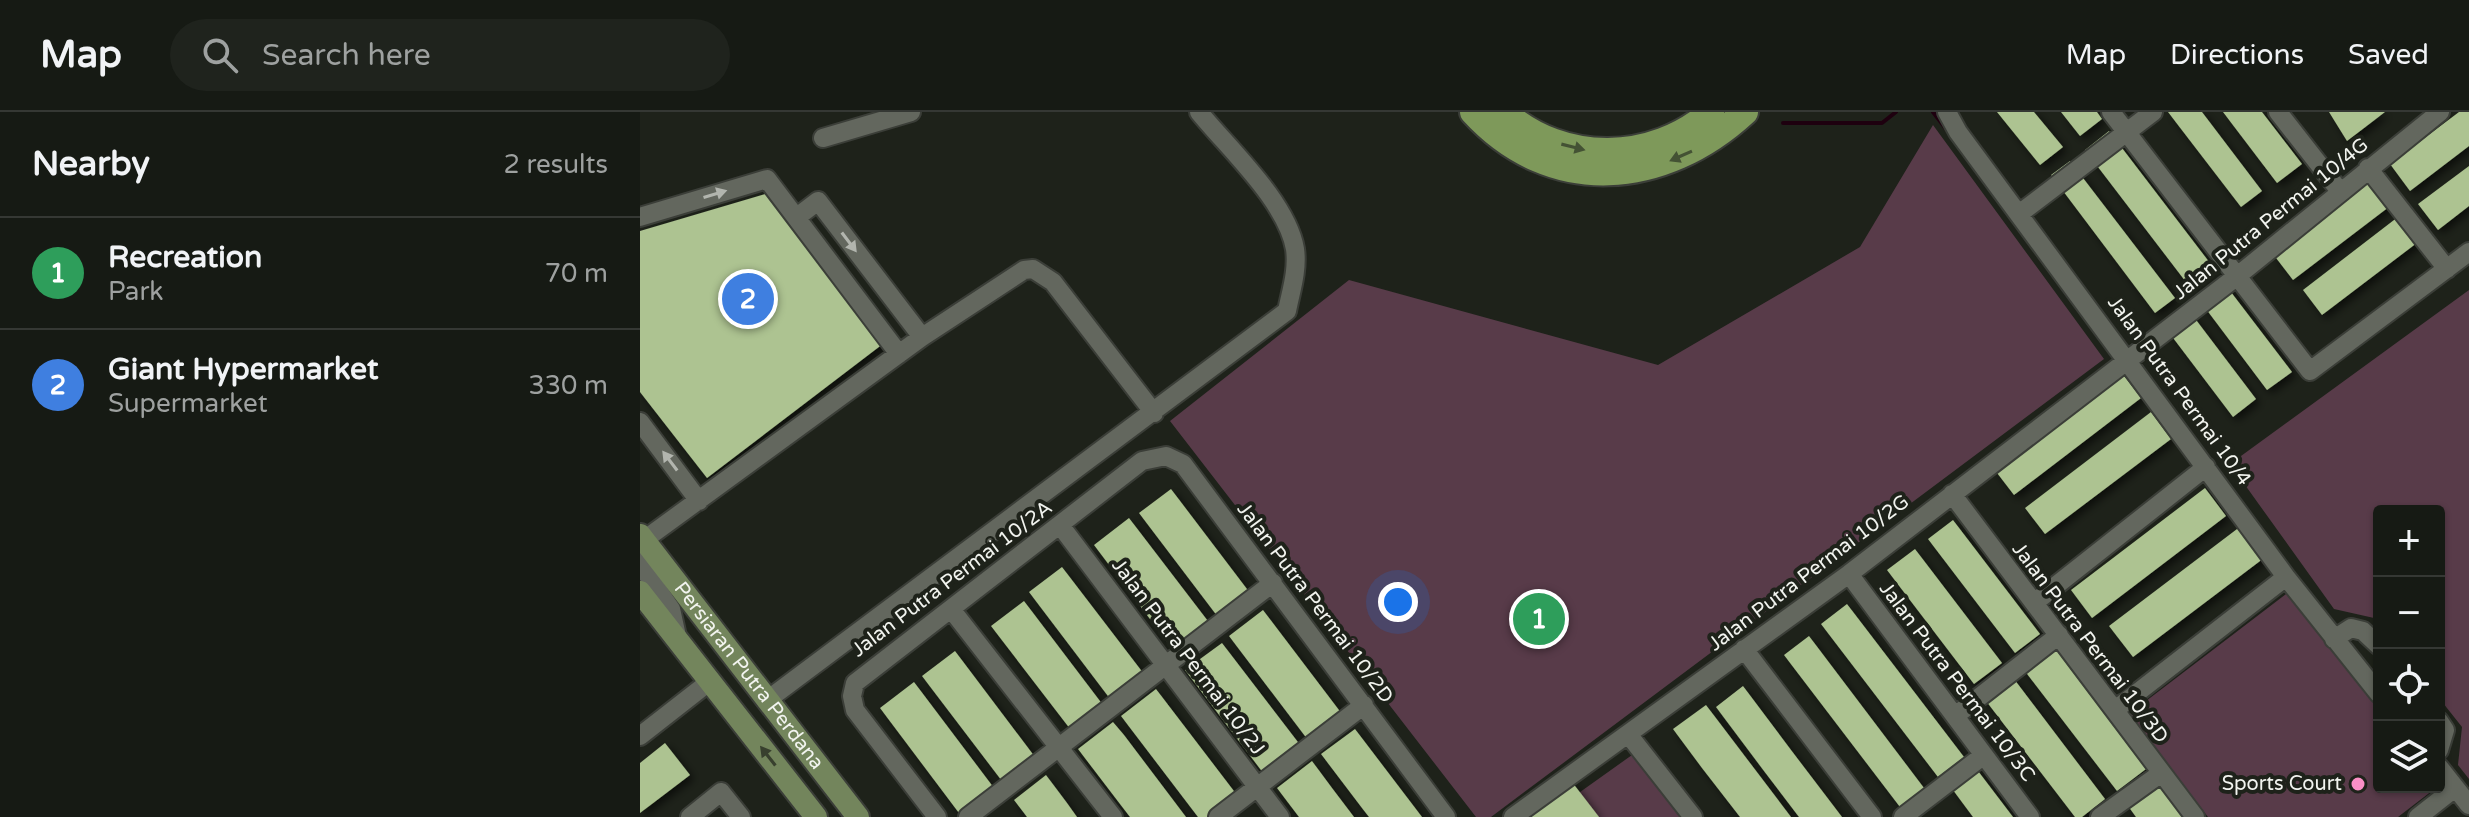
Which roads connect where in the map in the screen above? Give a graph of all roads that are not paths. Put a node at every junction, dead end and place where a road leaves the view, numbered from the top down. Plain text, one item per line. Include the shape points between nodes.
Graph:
1 (911, 112) edge
2 (1199, 112) edge
3 (1473, 112) edge
4 (1504, 112) edge
5 (1711, 112) edge
6 (1745, 112) edge
7 (1947, 112) edge
8 (2111, 112) edge
9 (2153, 112) edge
10 (2278, 112) edge
11 (2440, 112) edge
12 (2126, 133) junction
13 (823, 138) dead end
14 (2368, 168) junction
15 (2339, 190) junction
16 (2019, 214) junction
17 (640, 217) edge
18 (797, 217) junction
19 (2469, 252) edge
20 (2447, 269) junction
21 (2236, 277) junction
22 (922, 337) junction
23 (899, 354) junction
24 (2129, 359) junction
25 (1154, 413) junction
26 (640, 422) edge
27 (2206, 467) junction
28 (1130, 471) joint
29 (1952, 494) junction
30 (699, 501) junction
31 (1060, 525) junction
32 (641, 543) edge
33 (640, 564) edge
34 (1849, 574) junction
35 (2286, 577) junction
36 (1273, 583) junction
37 (640, 592) edge
38 (2034, 603) junction
39 (951, 609) junction
40 (2059, 635) junction
41 (2334, 639) junction
42 (2373, 640) edge
43 (678, 641) junction
44 (1744, 649) junction
45 (1167, 666) junction
46 (709, 682) junction
47 (2373, 687) edge
48 (766, 701) junction
49 (1364, 705) junction
50 (2115, 710) junction
51 (1955, 716) junction
52 (1628, 734) junction
53 (640, 736) edge
54 (1059, 748) junction
55 (1984, 755) junction
56 (2160, 774) junction
57 (2445, 775) edge
58 (1258, 786) junction
59 (2455, 788) junction
60 (2469, 805) edge
61 (813, 815) edge
62 (856, 815) edge
63 (690, 817) edge
64 (741, 817) edge
65 (937, 817) edge
66 (968, 817) edge
67 (1113, 817) edge
68 (1218, 817) edge
69 (1280, 817) edge
70 (1446, 817) edge
71 (1513, 817) edge
72 (1693, 817) edge
73 (1872, 817) edge
74 (1903, 817) edge
75 (2030, 817) edge
76 (2100, 817) edge
77 (2195, 817) edge
78 (2418, 817) edge

1 - 13 street
2 - 25 street via 1281,212 1291,234 1295,270 1287,311
6 -> 3 highway via 1698,149 1673,161 1621,173 1538,159
4 -> 5 highway via 1556,142 1604,152 1670,139
7 - 16 street, Jalan Putra Permai 10/4
8 - 12 street
9 - 12 street
10 - 15 street
11 - 14 street, Jalan Putra Permai 10/4G
12 - 16 street
12 - 21 street
14 - 15 street, Jalan Putra Permai 10/4G
14 - 20 street
15 - 21 street, Jalan Putra Permai 10/4G
16 - 24 street, Jalan Putra Permai 10/4
17 -> 18 street via 767,179
18 -> 22 street via 818,201
18 - 23 street
19 - 20 street
20 - 21 street via 2310,371
21 - 24 street, Jalan Putra Permai 10/4G
22 - 23 street
22 - 25 street via 1033,269 1053,282
23 - 30 street
24 - 27 street, Jalan Putra Permai 10/4
24 - 29 street, Jalan Putra Permai 10/2G
25 - 48 street
30 -> 26 street
27 - 35 street, Jalan Putra Permai 10/4
27 - 38 street
28 - 31 street, Jalan Putra Permai 10/2A
28 - 36 street, Jalan Putra Permai 10/2D via 1155,456 1183,464
29 - 34 street, Jalan Putra Permai 10/2G
29 - 38 street, Jalan Putra Permai 10/3D
30 - 32 street
31 - 39 street, Jalan Putra Permai 10/2A
31 - 45 street, Jalan Putra Permai 10/2J
32 - 48 main road, Persiaran Putra Perdana
33 - 43 street via 671,609
34 - 44 street, Jalan Putra Permai 10/2G
34 - 51 street, Jalan Putra Permai 10/3C
35 - 41 street, Jalan Putra Permai 10/4
35 - 50 street
36 - 45 street
36 - 49 street, Jalan Putra Permai 10/2D
37 - 43 main road, Persiaran Putra Perdana
38 - 40 street, Jalan Putra Permai 10/3D
39 - 54 street
39 - 65 street, Jalan Putra Permai 10/2A via 860,677 852,696 859,716
40 - 50 street, Jalan Putra Permai 10/3D
40 - 51 street
41 - 42 street via 2351,628
41 - 47 street, Jalan Putra Permai 10/4
43 - 46 main road, Persiaran Putra Perdana
44 - 52 street, Jalan Putra Permai 10/2G
44 - 73 street
45 - 54 street
45 - 58 street, Jalan Putra Permai 10/2J
46 - 53 street
61 -> 46 main road, Persiaran Putra Perdana
48 - 62 main road, Persiaran Putra Perdana
49 - 58 street
49 - 70 street, Jalan Putra Permai 10/2D
50 - 56 street, Jalan Putra Permai 10/3D
51 - 55 street, Jalan Putra Permai 10/3C
52 - 71 street, Jalan Putra Permai 10/2G
52 - 72 street
54 - 66 street
54 - 67 street
55 - 74 street
55 - 75 street, Jalan Putra Permai 10/3C
56 - 76 street
56 - 77 street, Jalan Putra Permai 10/3D
57 - 59 street
58 - 68 street
58 - 69 street, Jalan Putra Permai 10/2J
59 - 60 street
59 - 78 street
63 - 64 street via 721,792

